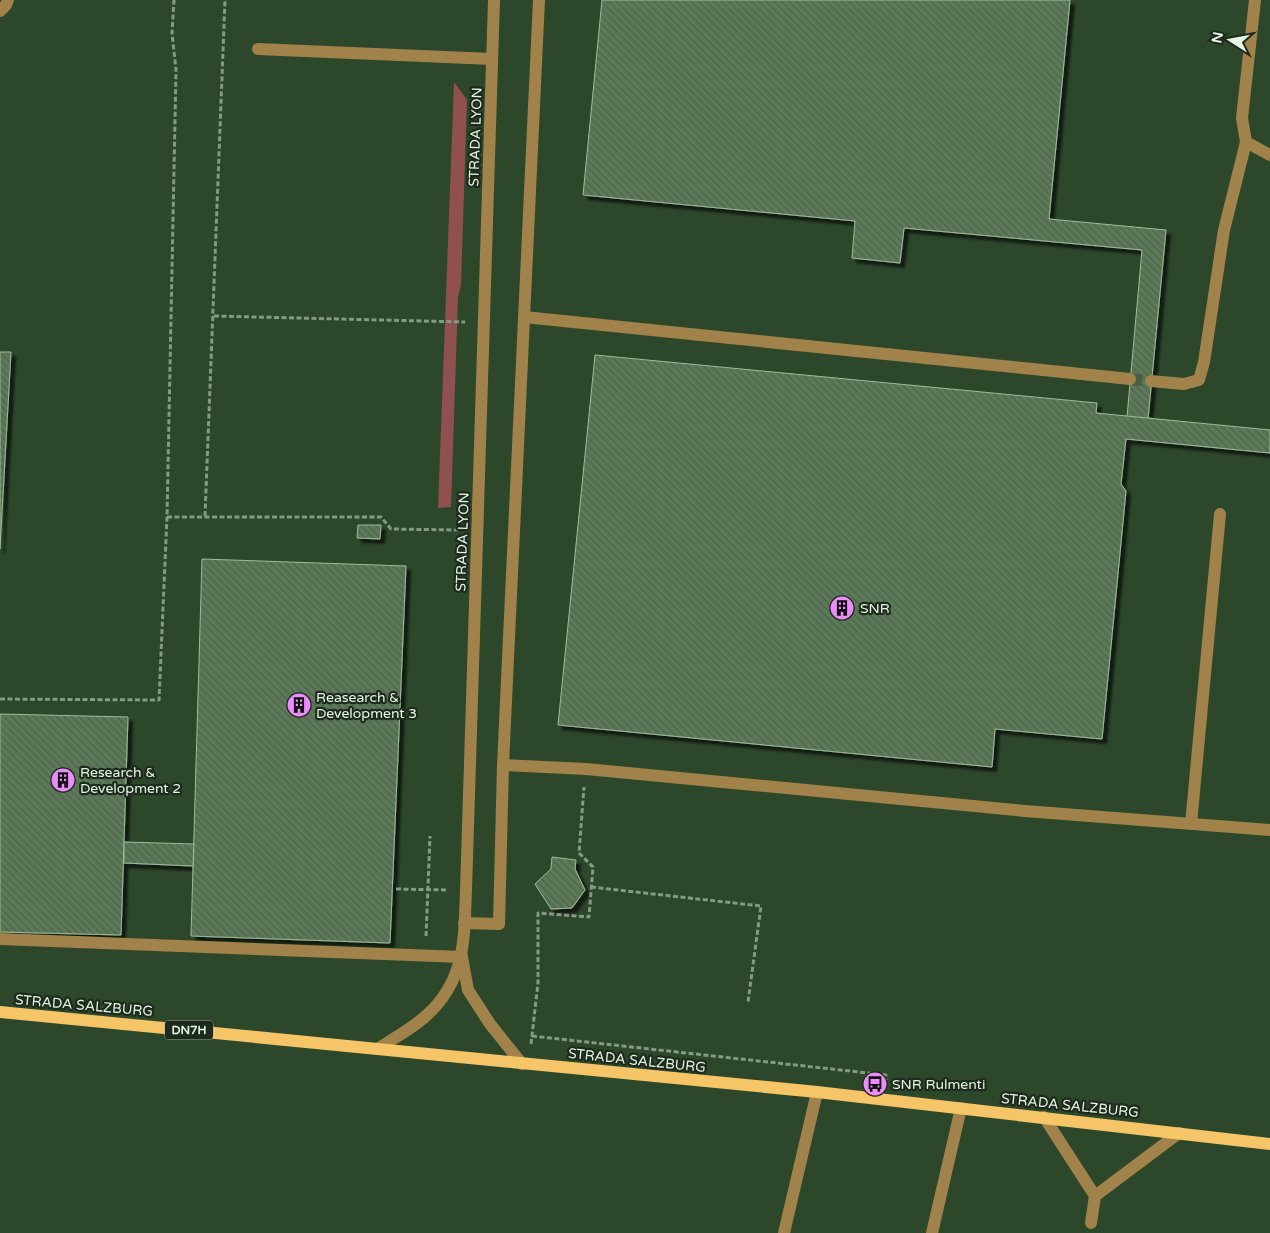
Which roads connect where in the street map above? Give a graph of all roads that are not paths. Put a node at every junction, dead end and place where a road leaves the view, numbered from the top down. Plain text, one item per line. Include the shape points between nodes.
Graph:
1 (8, 0) edge
2 (494, 0) edge
3 (539, 0) edge
4 (1255, 0) edge
5 (0, 11) edge
6 (258, 49) dead end
7 (492, 58) junction
8 (1246, 142) junction
9 (1270, 155) edge
10 (524, 317) junction
11 (1130, 379) tunnel mouth
12 (1151, 381) tunnel mouth
13 (1220, 514) dead end
14 (503, 765) junction
15 (1191, 824) junction
16 (1270, 830) edge
17 (464, 923) junction
18 (0, 939) edge
19 (462, 957) junction
20 (0, 1012) edge
21 (379, 1048) junction
22 (525, 1064) junction
23 (817, 1092) junction
24 (961, 1108) junction
25 (1044, 1118) junction
26 (1179, 1133) junction
27 (1270, 1144) edge
28 (1095, 1196) junction
29 (1091, 1223) dead end
30 (784, 1233) edge
31 (932, 1233) edge

1 - 5 street
2 - 7 street, STRADA LYON
3 - 10 street
4 - 8 street via 1242,118
6 - 7 street
7 - 17 street, STRADA LYON
8 - 9 street
8 - 12 street via 1224,230 1199,380 1184,384
10 - 11 street
10 - 14 street
13 - 15 street
14 - 15 street via 586,769
14 - 17 street via 500,924
15 - 16 street
17 - 19 street, STRADA LYON
18 - 19 street
19 - 21 street, STRADA LYON via 450,988 427,1016
19 - 22 street via 468,990 490,1024
20 - 21 main road, STRADA SALZBURG / DN7H
21 - 22 main road, STRADA SALZBURG / DN7H
22 - 23 main road, STRADA SALZBURG / DN7H
23 - 24 main road, STRADA SALZBURG / DN7H
23 - 30 street
24 - 25 main road, STRADA SALZBURG / DN7H
24 - 31 street
25 - 26 main road, STRADA SALZBURG / DN7H
25 - 28 street
26 - 27 main road, STRADA SALZBURG / DN7H
26 - 28 street
28 - 29 street

